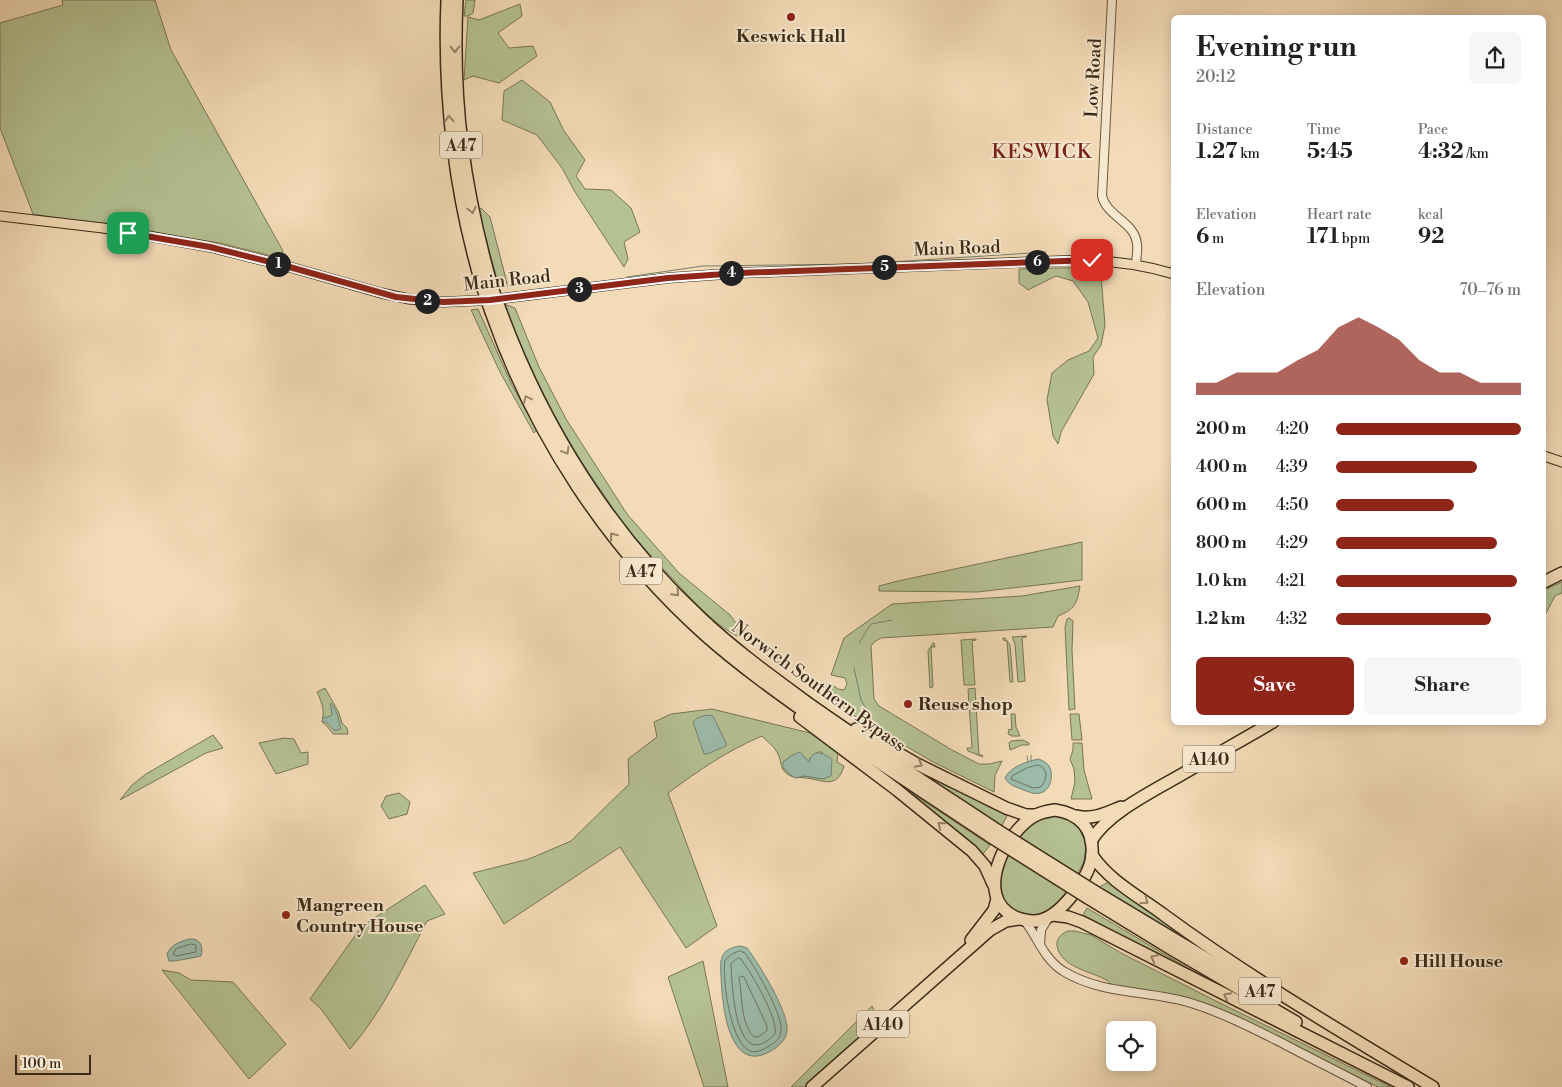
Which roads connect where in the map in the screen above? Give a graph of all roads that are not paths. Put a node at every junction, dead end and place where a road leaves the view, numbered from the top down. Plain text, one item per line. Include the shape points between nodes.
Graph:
1 (447, 0) edge
2 (457, 0) edge
3 (1112, 0) edge
4 (0, 216) edge
5 (1136, 265) junction
6 (1171, 273) edge
7 (487, 286) junction
8 (496, 312) junction
9 (1546, 457) edge
10 (1562, 462) edge
11 (1562, 569) edge
12 (1562, 573) edge
13 (1546, 574) edge
14 (1546, 581) edge
15 (658, 589) junction
16 (727, 641) junction
17 (1268, 725) edge
18 (1139, 799) junction
19 (1036, 814) junction
20 (1076, 816) junction
21 (994, 833) junction
22 (1091, 841) junction
23 (1092, 855) junction
24 (993, 884) junction
25 (1091, 894) junction
26 (997, 899) junction
27 (1051, 916) junction
28 (1021, 919) junction
29 (1040, 946) junction
30 (954, 961) junction
31 (812, 1087) edge
32 (1367, 1087) edge
33 (1409, 1087) edge
34 (1432, 1087) edge

7 -> 1 highway, Norwich Southern Bypass / A47 via 468,238 458,192 449,126 445,40
2 -> 7 highway, Norwich Southern Bypass / A47 via 455,48 459,129
3 - 5 street, Low Road via 1102,196 1105,205 1128,225 1136,238
4 - 5 main road, Main Road via 103,228 210,247 388,295 443,302 490,300 668,278 739,273 1084,260
5 - 6 main road, Main Road
7 - 8 highway, Norwich Southern Bypass / A47, bridge
15 -> 8 highway, Norwich Southern Bypass / A47 via 590,505 546,435 515,373
8 -> 16 highway, Norwich Southern Bypass / A47 via 544,412 598,500 643,558
9 - 10 main road
11 - 13 highway
12 - 14 highway
15 - 21 highway, Norwich Southern Bypass / A47 via 747,671 840,736
24 -> 15 highway, A47 via 985,866 972,850 731,665 690,626
16 -> 19 highway, A47 via 811,702 917,764 1006,808 1026,815
16 - 21 highway, Norwich Southern Bypass / A47 via 765,672
17 - 18 highway, A140
18 - 20 highway, A140 via 1094,817
18 - 22 highway, A140 via 1106,824
19 - 20 highway via 1054,810
19 - 24 highway via 1009,843
20 - 22 highway
21 - 25 highway, Norwich Southern Bypass / A47, bridge
22 - 23 highway
23 - 27 highway via 1076,889
23 -> 34 highway, A47 via 1106,872 1208,947
24 - 26 highway
25 - 33 highway, Norwich Southern Bypass / A47 via 1250,996
25 - 34 highway, Norwich Southern Bypass / A47
26 - 28 highway via 1006,912
26 - 30 highway, A140 via 994,910
27 - 28 highway via 1035,922
27 - 29 street via 1041,930
33 -> 27 highway, A47 via 1082,922
28 - 29 street
28 - 30 highway, A140 via 999,924
29 - 32 street via 1052,963 1083,981 1110,990 1180,1000 1216,1012
30 - 31 highway, A140

